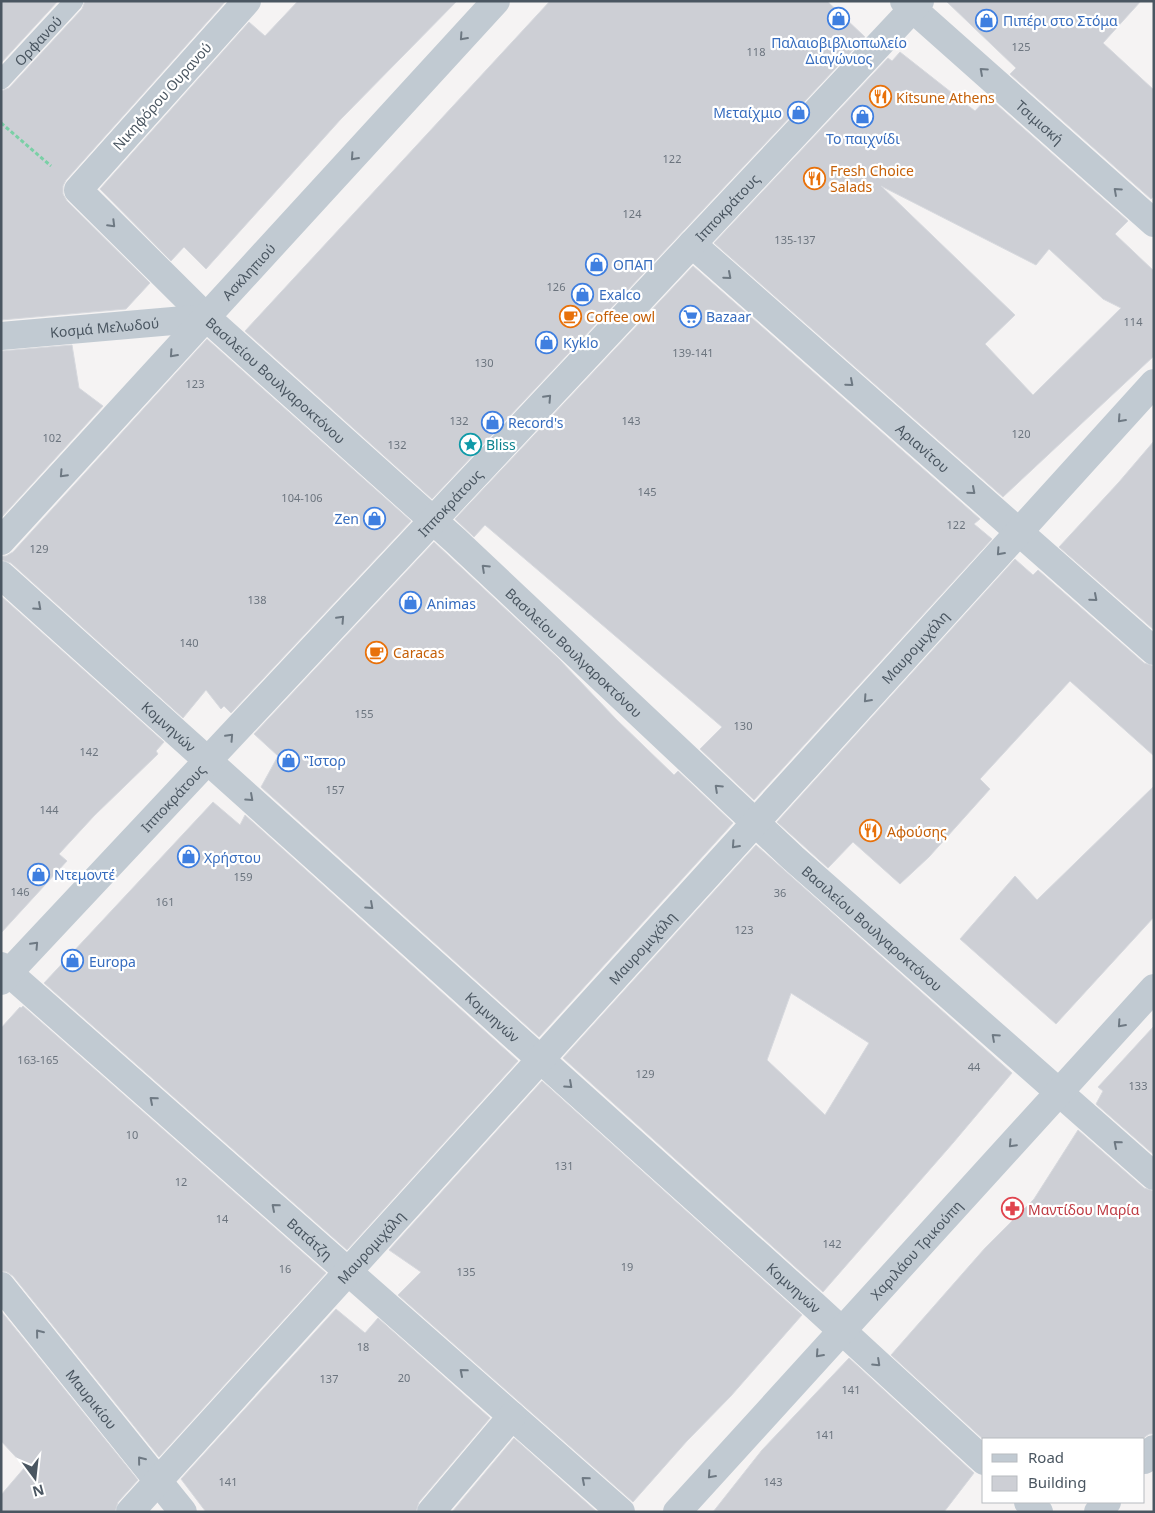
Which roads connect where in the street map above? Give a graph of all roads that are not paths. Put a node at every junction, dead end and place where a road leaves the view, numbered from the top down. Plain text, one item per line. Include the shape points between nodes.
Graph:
1 (74, 1) edge
2 (247, 1) edge
3 (496, 1) edge
4 (912, 4) edge
5 (1, 80) edge
6 (78, 190) joint
7 (1154, 223) edge
8 (692, 244) junction
9 (206, 318) junction
10 (1, 336) edge
11 (1154, 383) edge
12 (433, 521) junction
13 (1019, 532) junction
14 (1, 541) edge
15 (1, 575) edge
16 (1154, 650) edge
17 (208, 760) junction
18 (755, 822) junction
19 (4, 973) edge
20 (1154, 988) edge
21 (541, 1059) junction
22 (1059, 1094) junction
23 (1154, 1176) edge
24 (348, 1271) junction
25 (1, 1286) edge
26 (841, 1330) junction
27 (512, 1416) junction
28 (1154, 1449) edge
29 (982, 1459) edge
30 (1145, 1459) edge
31 (158, 1481) junction
32 (1029, 1503) edge
33 (130, 1512) edge
34 (183, 1512) edge
35 (430, 1512) edge
36 (621, 1512) edge
37 (677, 1512) edge
38 (1039, 1512) edge

1 - 5 lane, Ορφανού
2 - 6 street, Νικηφόρου Ουρανού
3 -> 9 street, Ασκληπιού
7 -> 4 street, Τσιμισκή
4 - 8 street, Ιπποκράτους
6 -> 9 street, Βασιλείου Βουλγαροκτόνου
12 -> 8 street, Ιπποκράτους
8 -> 13 street, Αριανίτου
9 - 10 street, Κοσμά Μελωδού
9 - 12 street, Βασιλείου Βουλγαροκτόνου
9 -> 14 street, Ασκληπιού
11 -> 13 street, Μαυρομιχάλη
17 -> 12 street, Ιπποκράτους
18 -> 12 street, Βασιλείου Βουλγαροκτόνου
13 -> 16 street, Αριανίτου
13 -> 18 street, Μαυρομιχάλη
15 -> 17 street, Κομνηνών
19 -> 17 street, Ιπποκράτους
17 -> 21 street, Κομνηνών
18 -> 21 street, Μαυρομιχάλη
22 -> 18 street, Βασιλείου Βουλγαροκτόνου
24 -> 19 street, Βατάτζη
20 -> 22 street, Χαριλάου Τρικούπη
21 - 24 street, Μαυρομιχάλη
21 -> 26 street, Κομνηνών
23 -> 22 street, Βασιλείου Βουλγαροκτόνου
22 -> 26 street, Χαριλάου Τρικούπη
27 -> 24 street, Βατάτζη
24 - 31 street, Μαυρομιχάλη
31 -> 25 street, Μαυρικίου
26 -> 29 street, Κομνηνών
26 -> 37 street, Χαριλάου Τρικούπη
27 - 35 street
36 -> 27 street, Βατάτζη
28 - 30 street
31 - 33 street, Μαυρομιχάλη
31 - 34 street, Μαυρικίου
32 - 38 street

